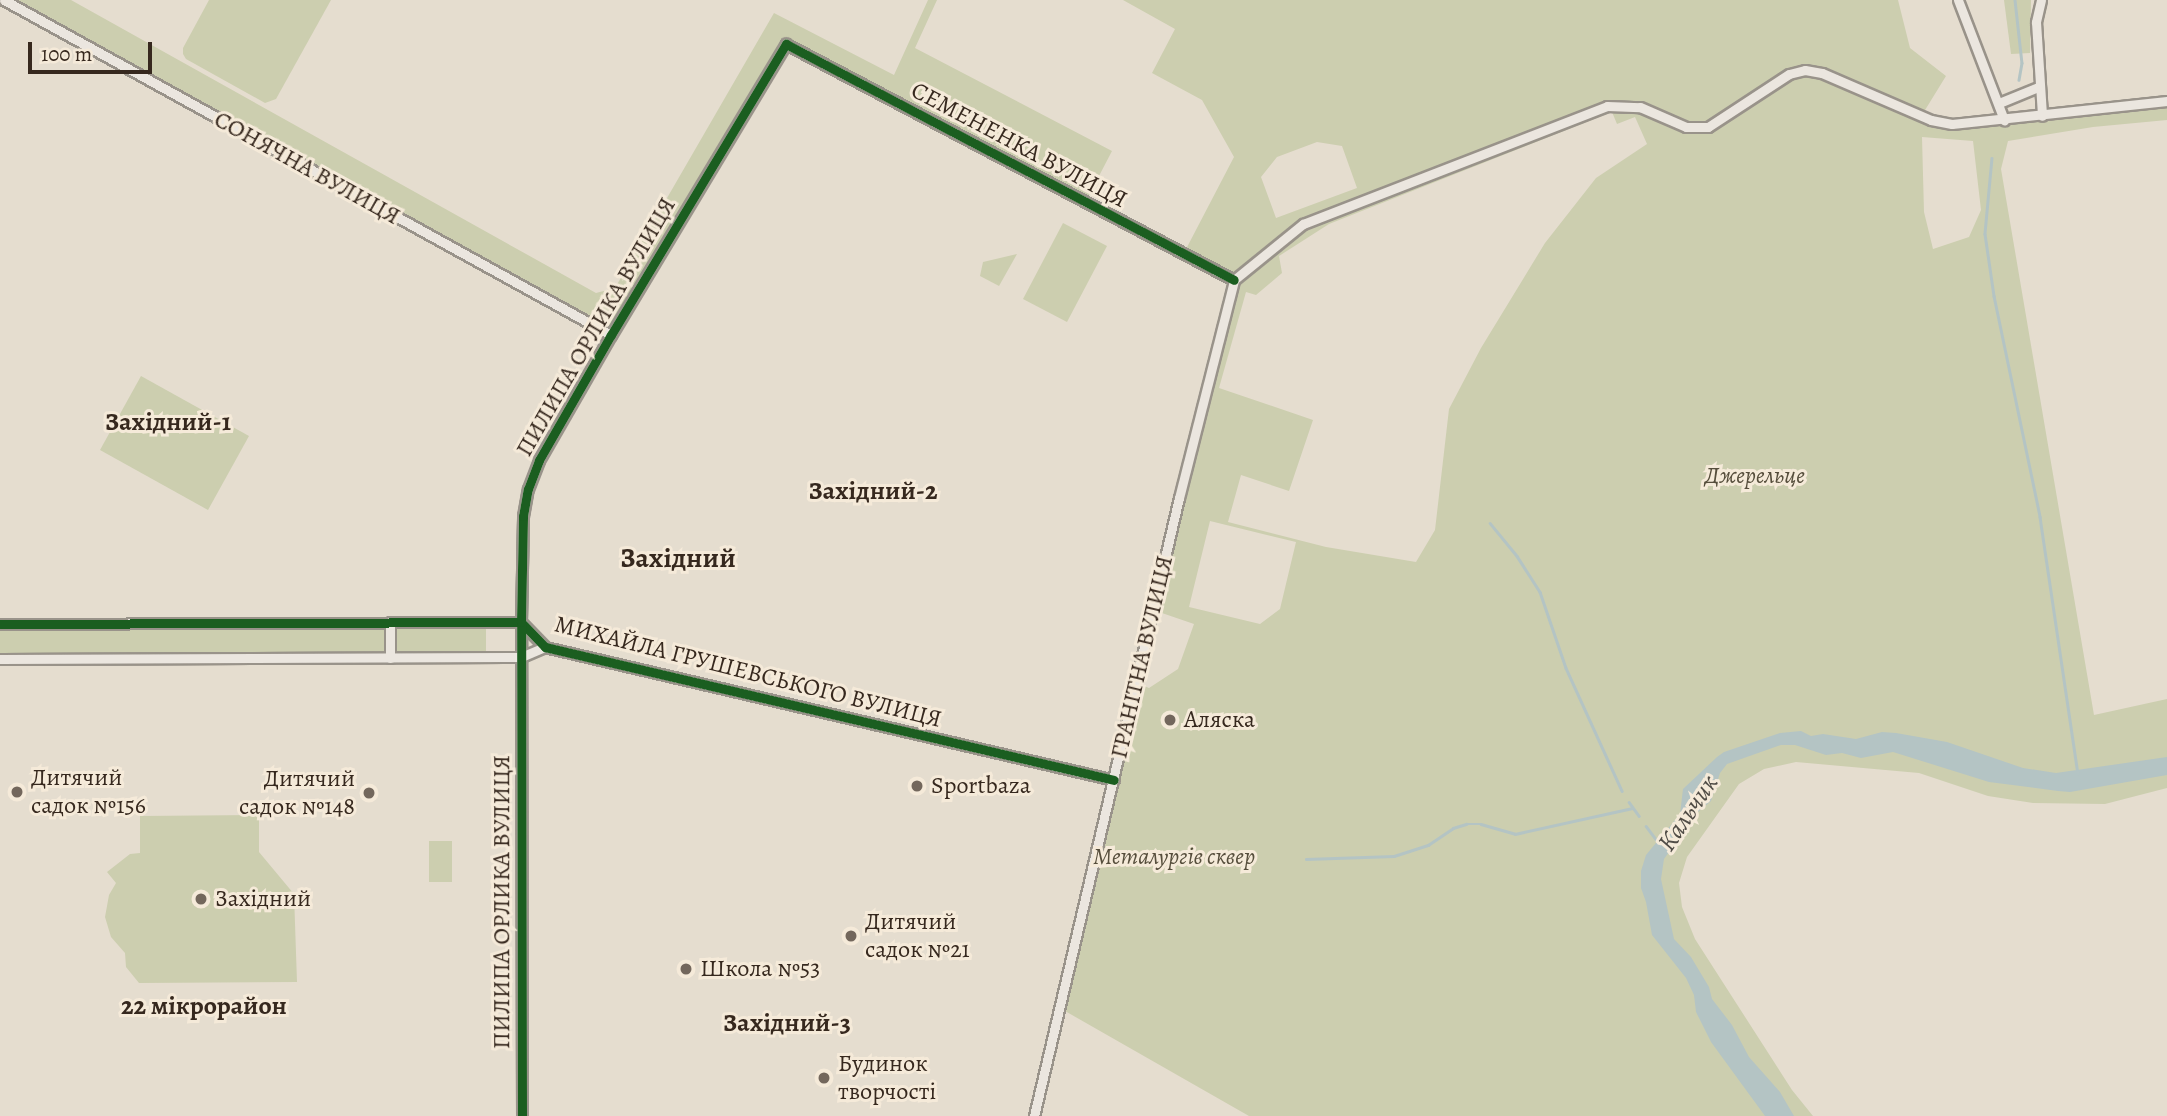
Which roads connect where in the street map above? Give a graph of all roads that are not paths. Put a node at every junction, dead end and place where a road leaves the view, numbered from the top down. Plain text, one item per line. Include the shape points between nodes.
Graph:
1 (4, 0) edge
2 (1958, 0) edge
3 (2041, 0) edge
4 (786, 44) joint
5 (2038, 87) junction
6 (2167, 101) edge
7 (1999, 103) junction
8 (2042, 116) junction
9 (2004, 120) junction
10 (1234, 280) junction
11 (611, 335) junction
12 (390, 622) junction
13 (521, 622) junction
14 (0, 624) edge
15 (545, 647) junction
16 (521, 657) junction
17 (390, 658) junction
18 (0, 659) edge
19 (1114, 779) junction
20 (522, 1116) edge
21 (1034, 1116) edge

1 - 11 street, СОНЯЧНА ВУЛИЦЯ
2 - 7 street
3 - 5 street via 2036,22
4 - 10 street, СЕМЕНЕНКА ВУЛИЦЯ
4 - 11 street, ПИЛИПА ОРЛИКА ВУЛИЦЯ
5 - 7 street
5 - 8 street
6 - 8 street
7 - 9 street
8 - 9 street
9 - 10 street via 1941,123 1822,72 1805,70 1789,74 1708,127 1686,127 1640,107 1607,106 1303,224
10 - 19 street, ГРАНІТНА ВУЛИЦЯ
11 - 13 street, ПИЛИПА ОРЛИКА ВУЛИЦЯ via 539,460 528,489 523,516
12 - 13 street, МИХАЙЛА ГРУШЕВСЬКОГО ВУЛИЦЯ
12 - 14 street, МИХАЙЛА ГРУШЕВСЬКОГО ВУЛИЦЯ
12 - 17 street
13 - 15 street, МИХАЙЛА ГРУШЕВСЬКОГО ВУЛИЦЯ
13 - 16 street, ПИЛИПА ОРЛИКА ВУЛИЦЯ
15 - 16 street, МИХАЙЛА ГРУШЕВСЬКОГО ВУЛИЦЯ
15 - 19 street, МИХАЙЛА ГРУШЕВСЬКОГО ВУЛИЦЯ
16 - 17 street, МИХАЙЛА ГРУШЕВСЬКОГО ВУЛИЦЯ
16 - 20 street, ПИЛИПА ОРЛИКА ВУЛИЦЯ
17 - 18 street, МИХАЙЛА ГРУШЕВСЬКОГО ВУЛИЦЯ
19 - 21 street, ГРАНІТНА ВУЛИЦЯ

